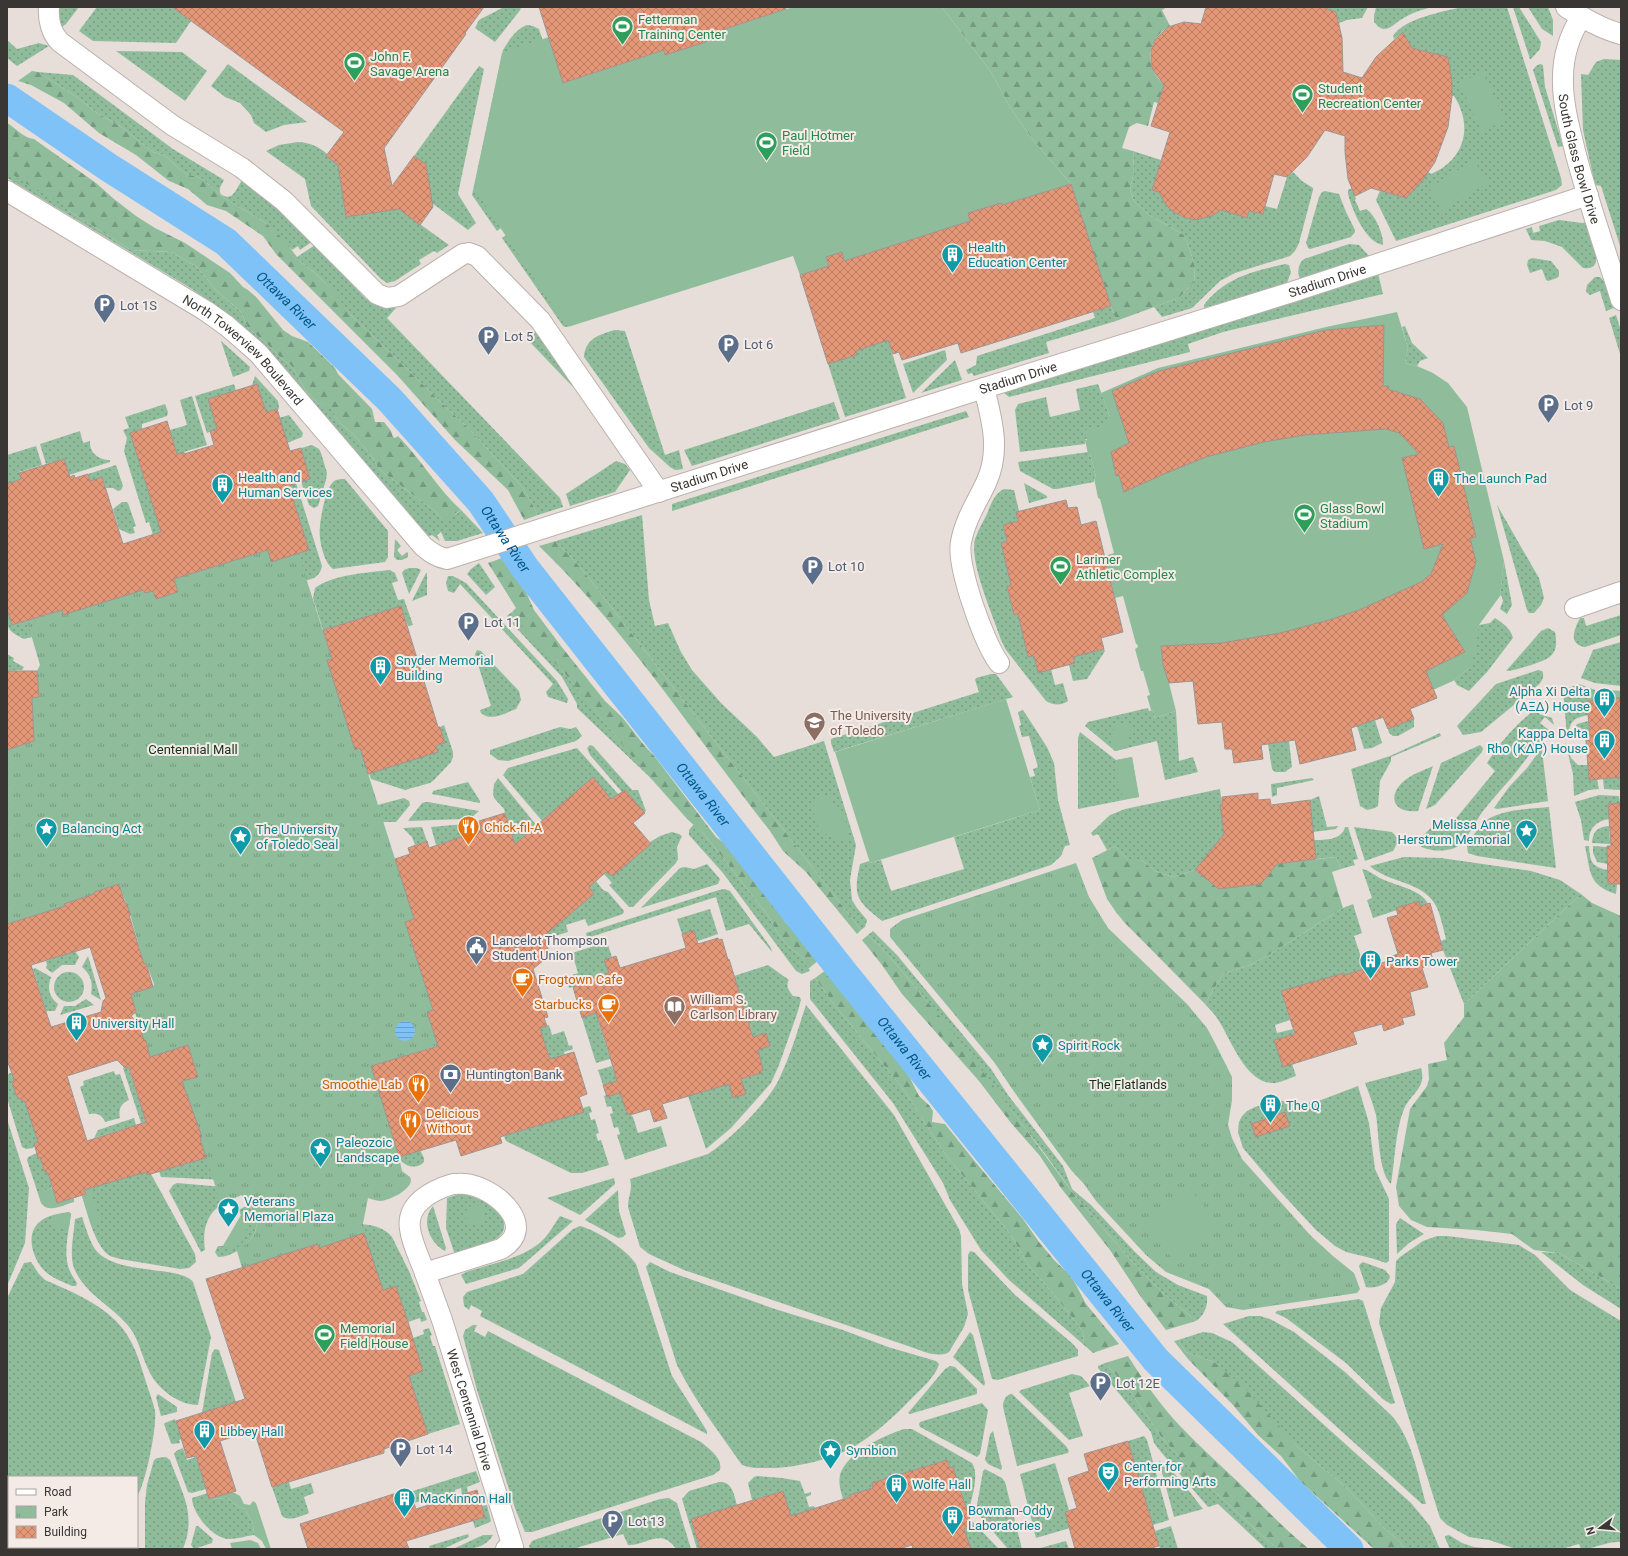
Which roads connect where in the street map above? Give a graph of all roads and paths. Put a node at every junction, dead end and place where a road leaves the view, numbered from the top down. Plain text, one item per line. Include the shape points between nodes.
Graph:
1 (49, 7) edge
2 (1574, 12) edge
3 (1621, 34) edge
4 (7, 191) edge
5 (1588, 195) junction
6 (1621, 300) edge
7 (984, 388) junction
8 (659, 492) junction
9 (441, 563) joint
10 (1621, 592) edge
11 (1575, 608) dead end
12 (999, 663) dead end
13 (425, 1273) junction
14 (510, 1548) edge

1 - 8 street via 52,29 60,42 172,125 242,168 284,201 377,294 387,298 399,296 463,254 477,256 540,320
2 - 3 street via 1598,26
2 - 5 street, South Glass Bowl Drive via 1562,76 1572,139
4 - 9 street, North Towerview Boulevard via 189,300 236,334 258,353 423,546
5 - 6 street, South Glass Bowl Drive
5 - 7 street, Stadium Drive via 1292,292
7 - 8 street, Stadium Drive
7 - 12 street via 994,430 993,458 989,477 964,529 960,554 966,581 984,633
8 - 9 street, Stadium Drive via 468,552
10 - 11 street
13 - 13 street, West Centennial Drive via 410,1231 410,1223 414,1209 426,1196 453,1184 472,1185 504,1203 512,1213 516,1230 508,1245
13 - 14 street, West Centennial Drive via 442,1320

